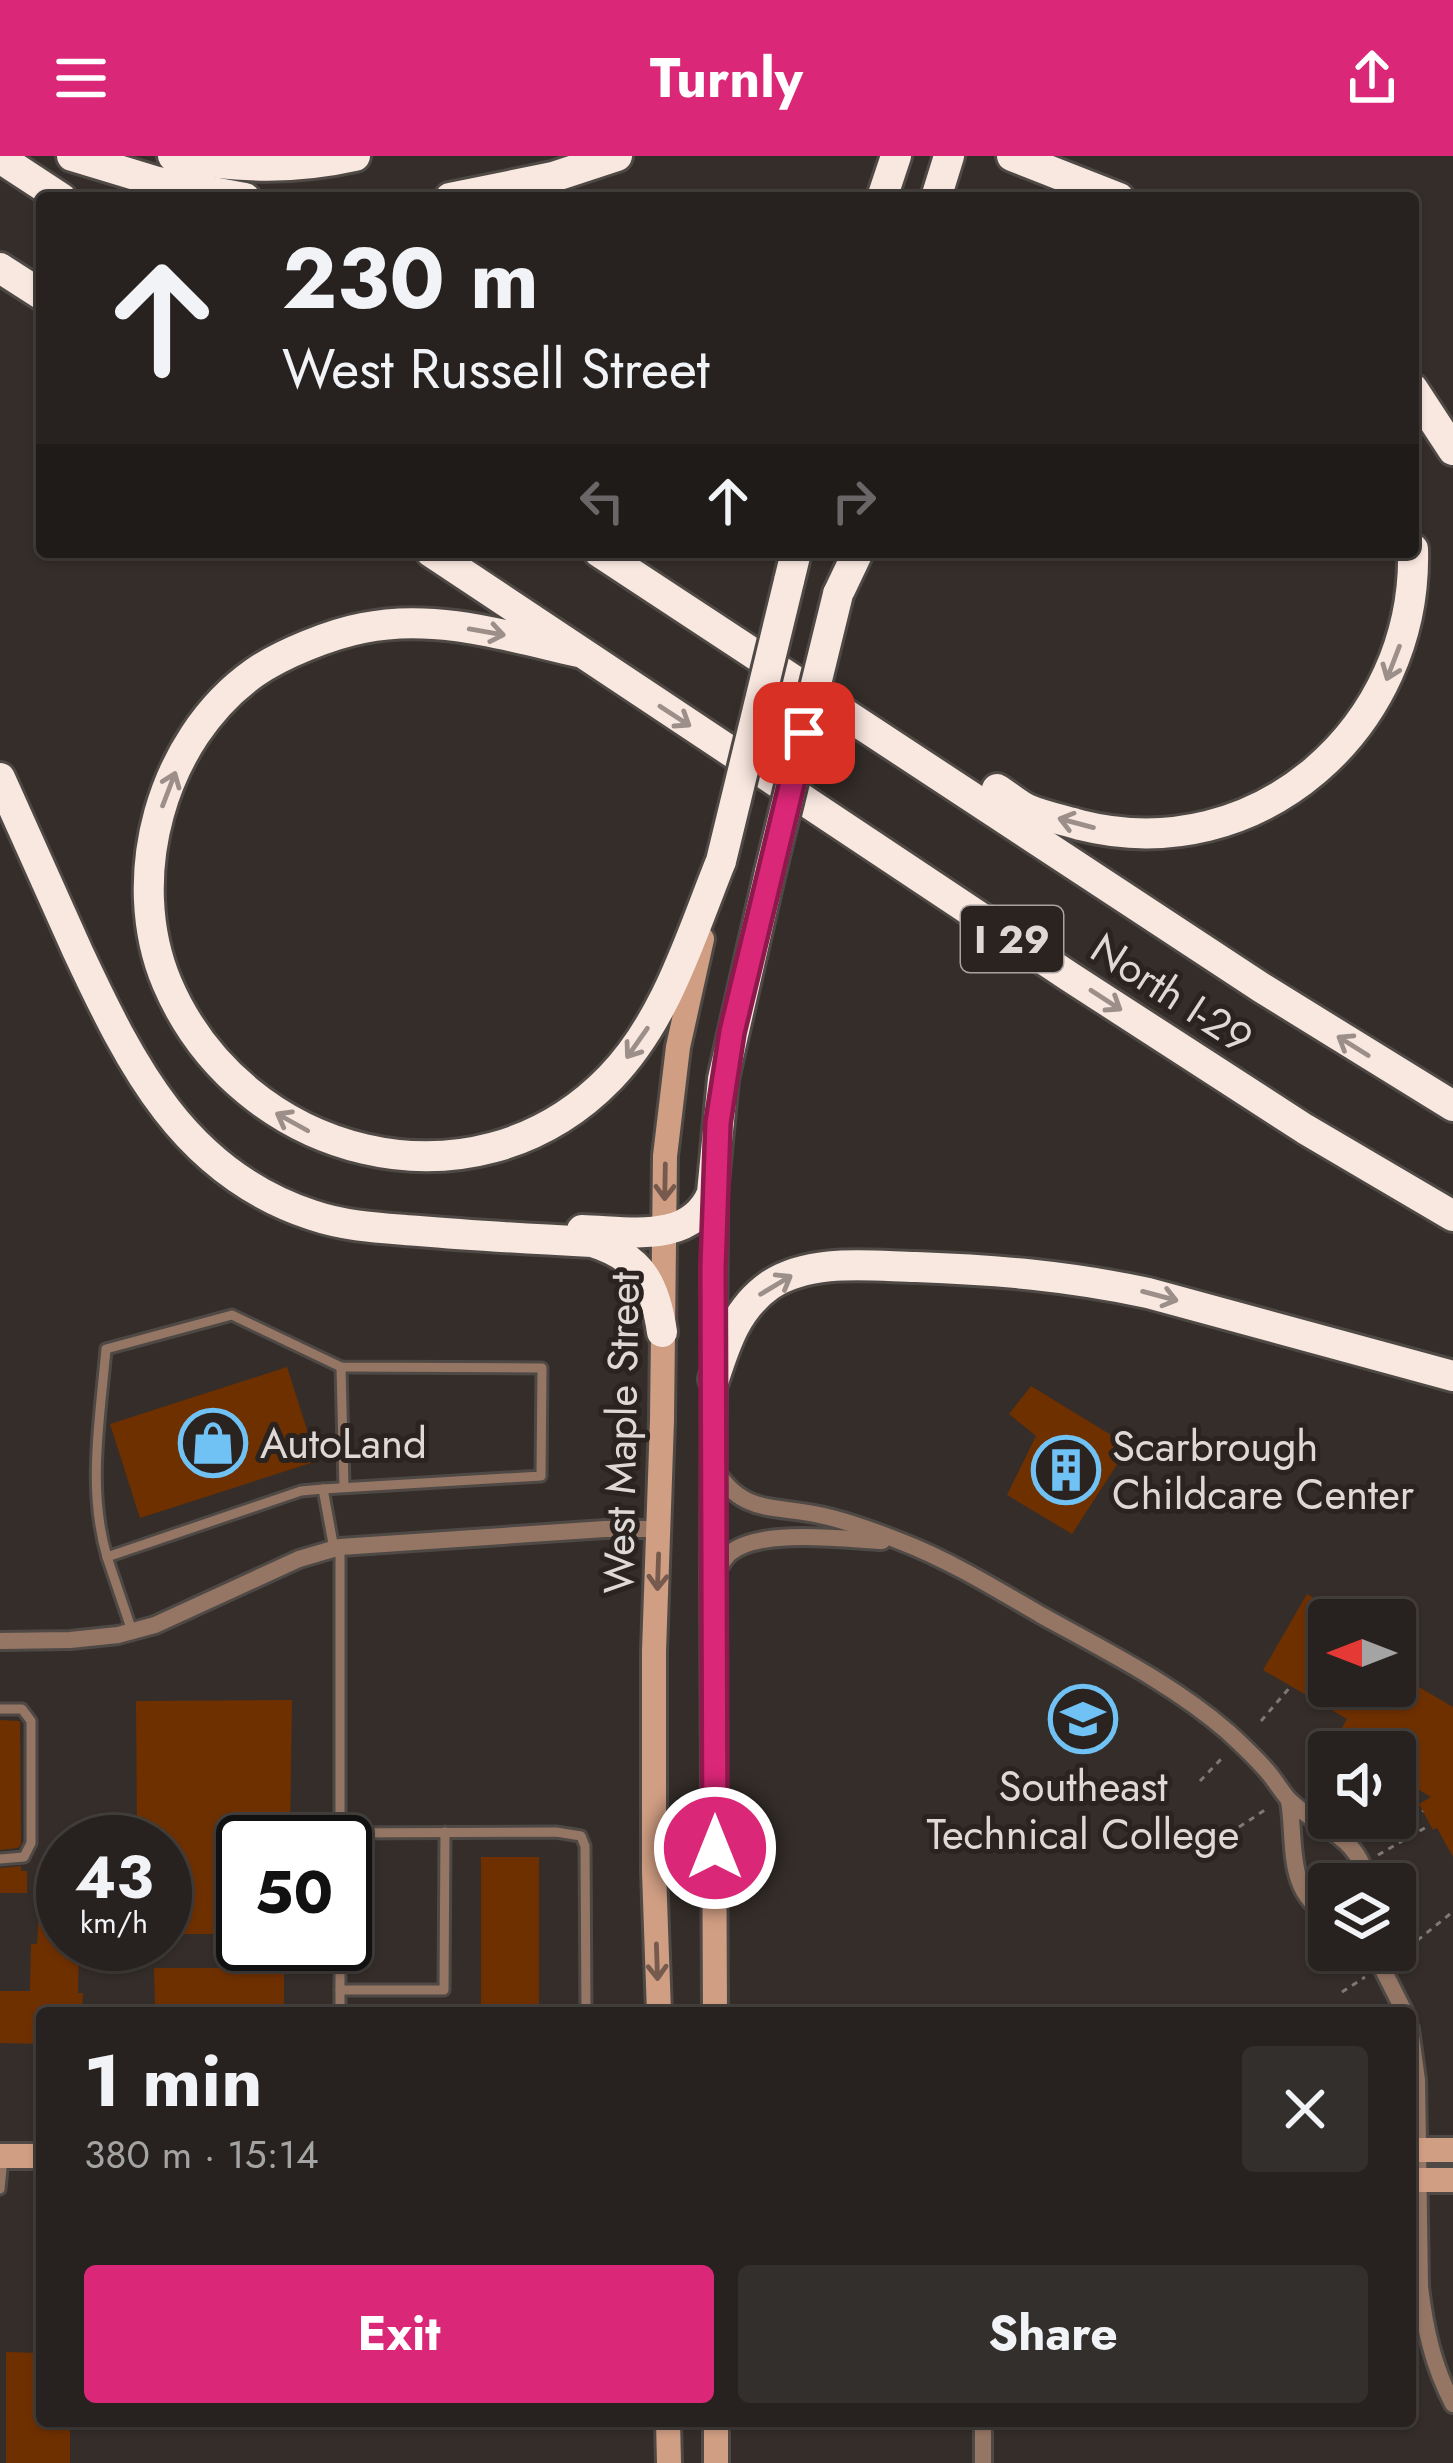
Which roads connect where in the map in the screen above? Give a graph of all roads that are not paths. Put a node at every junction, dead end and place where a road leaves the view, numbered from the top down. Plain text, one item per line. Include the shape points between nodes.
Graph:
1 (72, 156) edge
2 (172, 156) edge
3 (355, 156) edge
4 (617, 156) edge
5 (896, 156) edge
6 (949, 156) edge
7 (1012, 156) edge
8 (1061, 156) edge
9 (0, 158) edge
10 (53, 192) edge
11 (212, 192) edge
12 (479, 192) edge
13 (885, 192) edge
14 (938, 192) edge
15 (1104, 192) edge
16 (1135, 192) edge
17 (0, 268) edge
18 (36, 291) edge
19 (1419, 398) edge
20 (1453, 450) edge
21 (440, 558) edge
22 (608, 558) edge
23 (847, 558) edge
24 (855, 558) edge
25 (1413, 558) edge
26 (792, 567) edge
27 (838, 594) junction
28 (578, 652) junction
29 (854, 721) junction
30 (0, 778) edge
31 (721, 861) junction
32 (1453, 1106) edge
33 (716, 1162) junction
34 (1453, 1216) edge
35 (413, 1230) junction
36 (664, 1231) junction
37 (662, 1332) junction
38 (340, 1367) junction
39 (1453, 1376) edge
40 (714, 1379) junction
41 (713, 1465) junction
42 (344, 1487) junction
43 (323, 1489) junction
44 (660, 1529) junction
45 (902, 1542) junction
46 (337, 1548) junction
47 (107, 1557) junction
48 (713, 1578) junction
49 (132, 1631) junction
50 (0, 1641) edge
51 (0, 1709) edge
52 (1281, 1802) junction
53 (340, 1815) edge
54 (445, 1832) junction
55 (372, 1835) edge
56 (0, 1858) edge
57 (1362, 1863) edge
58 (1308, 1898) edge
59 (340, 1971) edge
60 (1384, 1971) edge
61 (340, 1990) junction
62 (340, 2007) edge
63 (586, 2007) edge
64 (658, 2007) edge
65 (715, 2007) edge
66 (1402, 2007) edge
67 (1416, 2150) edge
68 (1453, 2150) edge
69 (1, 2156) edge
70 (36, 2156) edge
71 (1416, 2180) edge
72 (1453, 2180) edge
73 (0, 2189) edge
74 (1416, 2218) edge
75 (1453, 2404) edge
76 (668, 2427) edge
77 (716, 2427) edge
78 (983, 2427) edge
79 (669, 2463) edge
80 (716, 2463) edge
81 (983, 2463) edge

1 - 11 highway
2 - 3 highway via 266,167
4 - 12 highway
5 - 13 highway
6 - 14 highway
7 - 15 highway
8 - 16 highway
9 - 10 highway
17 - 18 highway
19 - 20 highway
21 - 28 highway, North I-29 / I 29
22 - 29 highway, North I-29 / I 29
23 - 27 highway
24 - 27 highway
25 -> 29 highway via 1403,636 1352,736 1291,790 1230,819 1159,833 1096,829 1028,809 924,742
26 - 31 highway, bridge
27 - 33 highway, bridge via 723,1079
31 -> 28 highway via 668,991 633,1051 583,1102 522,1137 417,1156 346,1145 264,1105 199,1042 154,943 149,873 171,778 236,687 337,635 391,624 442,624
28 -> 34 highway, North I-29 / I 29 via 1246,1091
32 -> 29 highway, North I-29 / I 29
30 - 35 highway via 135,1067 198,1148 254,1190 313,1216
31 -> 36 main road, West Maple Street via 675,1066
33 - 36 highway via 708,1204 684,1226
33 - 40 main road
35 - 36 highway
35 - 37 highway via 611,1248 650,1285
36 - 37 main road, West Maple Street
37 - 44 main road, West Maple Street
38 - 42 lane
38 - 42 lane via 542,1368 542,1476
38 - 47 lane via 232,1315 106,1349 95,1478
40 -> 39 highway via 739,1316 772,1284 795,1273 862,1265 1101,1282
40 - 41 main road
41 - 45 street via 754,1505 821,1515
41 - 48 main road
42 - 43 lane
43 - 46 lane
43 - 47 lane
44 - 46 street
44 -> 64 main road, West Maple Street
45 - 48 street via 758,1541 727,1555
45 - 52 street via 1198,1708 1249,1752
46 - 49 street
46 - 53 lane
47 - 49 lane
48 - 65 main road
49 - 50 street
51 - 56 lane via 22,1709 31,1721 31,1843 24,1857
52 - 57 street via 1348,1842
52 - 58 street
54 - 55 lane
54 - 61 lane via 444,1990
54 - 63 lane via 581,1837
59 - 61 lane
60 - 66 street
61 - 62 lane
67 - 68 main road
69 - 70 main road
69 - 73 lane
71 - 72 main road
74 - 75 street via 1424,2318
76 - 79 main road
77 - 80 main road
78 - 81 street

